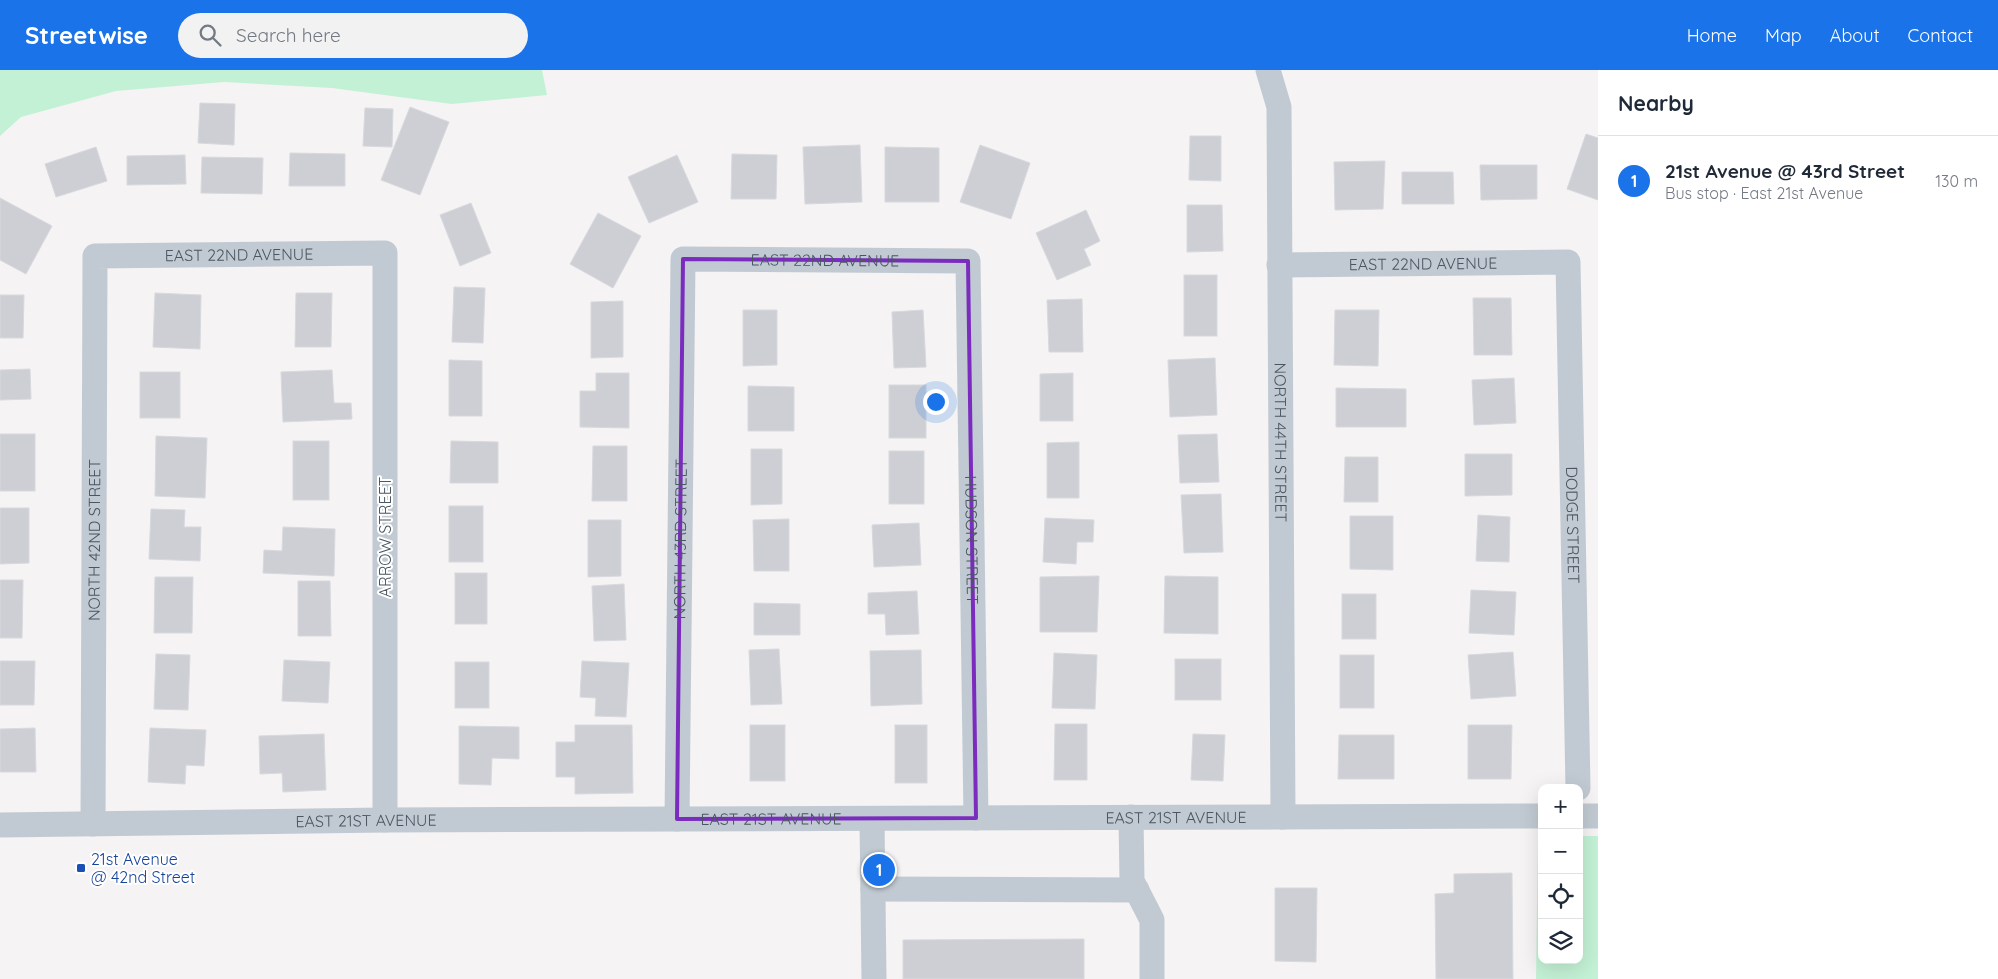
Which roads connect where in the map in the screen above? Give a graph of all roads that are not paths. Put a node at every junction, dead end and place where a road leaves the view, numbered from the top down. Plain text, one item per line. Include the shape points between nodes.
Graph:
1 (1268, 70) edge
2 (384, 254) joint
3 (95, 256) joint
4 (683, 259) joint
5 (968, 261) joint
6 (1568, 262) joint
7 (1279, 265) junction
8 (1578, 784) edge
9 (1538, 816) edge
10 (1583, 816) edge
11 (1598, 816) edge
12 (1131, 817) junction
13 (1283, 817) junction
14 (872, 818) junction
15 (976, 818) junction
16 (677, 819) junction
17 (384, 820) junction
18 (0, 824) edge
19 (92, 824) junction
20 (872, 889) junction
21 (1137, 890) junction
22 (874, 979) edge
23 (1152, 979) edge

1 - 7 street, NORTH 44TH STREET via 1279,107
2 - 3 street, EAST 22ND AVENUE
2 - 17 street, ARROW STREET
3 - 19 street, NORTH 42ND STREET
4 - 5 street, EAST 22ND AVENUE
4 - 16 street, NORTH 43RD STREET
5 - 15 street, HUDSON STREET
6 - 7 street, EAST 22ND AVENUE
6 - 8 street, DODGE STREET
7 - 13 street, NORTH 44TH STREET
9 - 13 street, EAST 21ST AVENUE
10 - 11 street
12 - 13 street, EAST 21ST AVENUE
12 - 15 street, EAST 21ST AVENUE
12 - 21 street via 1132,881
14 - 15 street, EAST 21ST AVENUE
14 - 16 street, EAST 21ST AVENUE
14 - 20 street
16 - 17 street, EAST 21ST AVENUE
17 - 19 street, EAST 21ST AVENUE
18 - 19 street, EAST 21ST AVENUE
20 - 21 street
20 - 22 street
21 - 23 street via 1152,920

